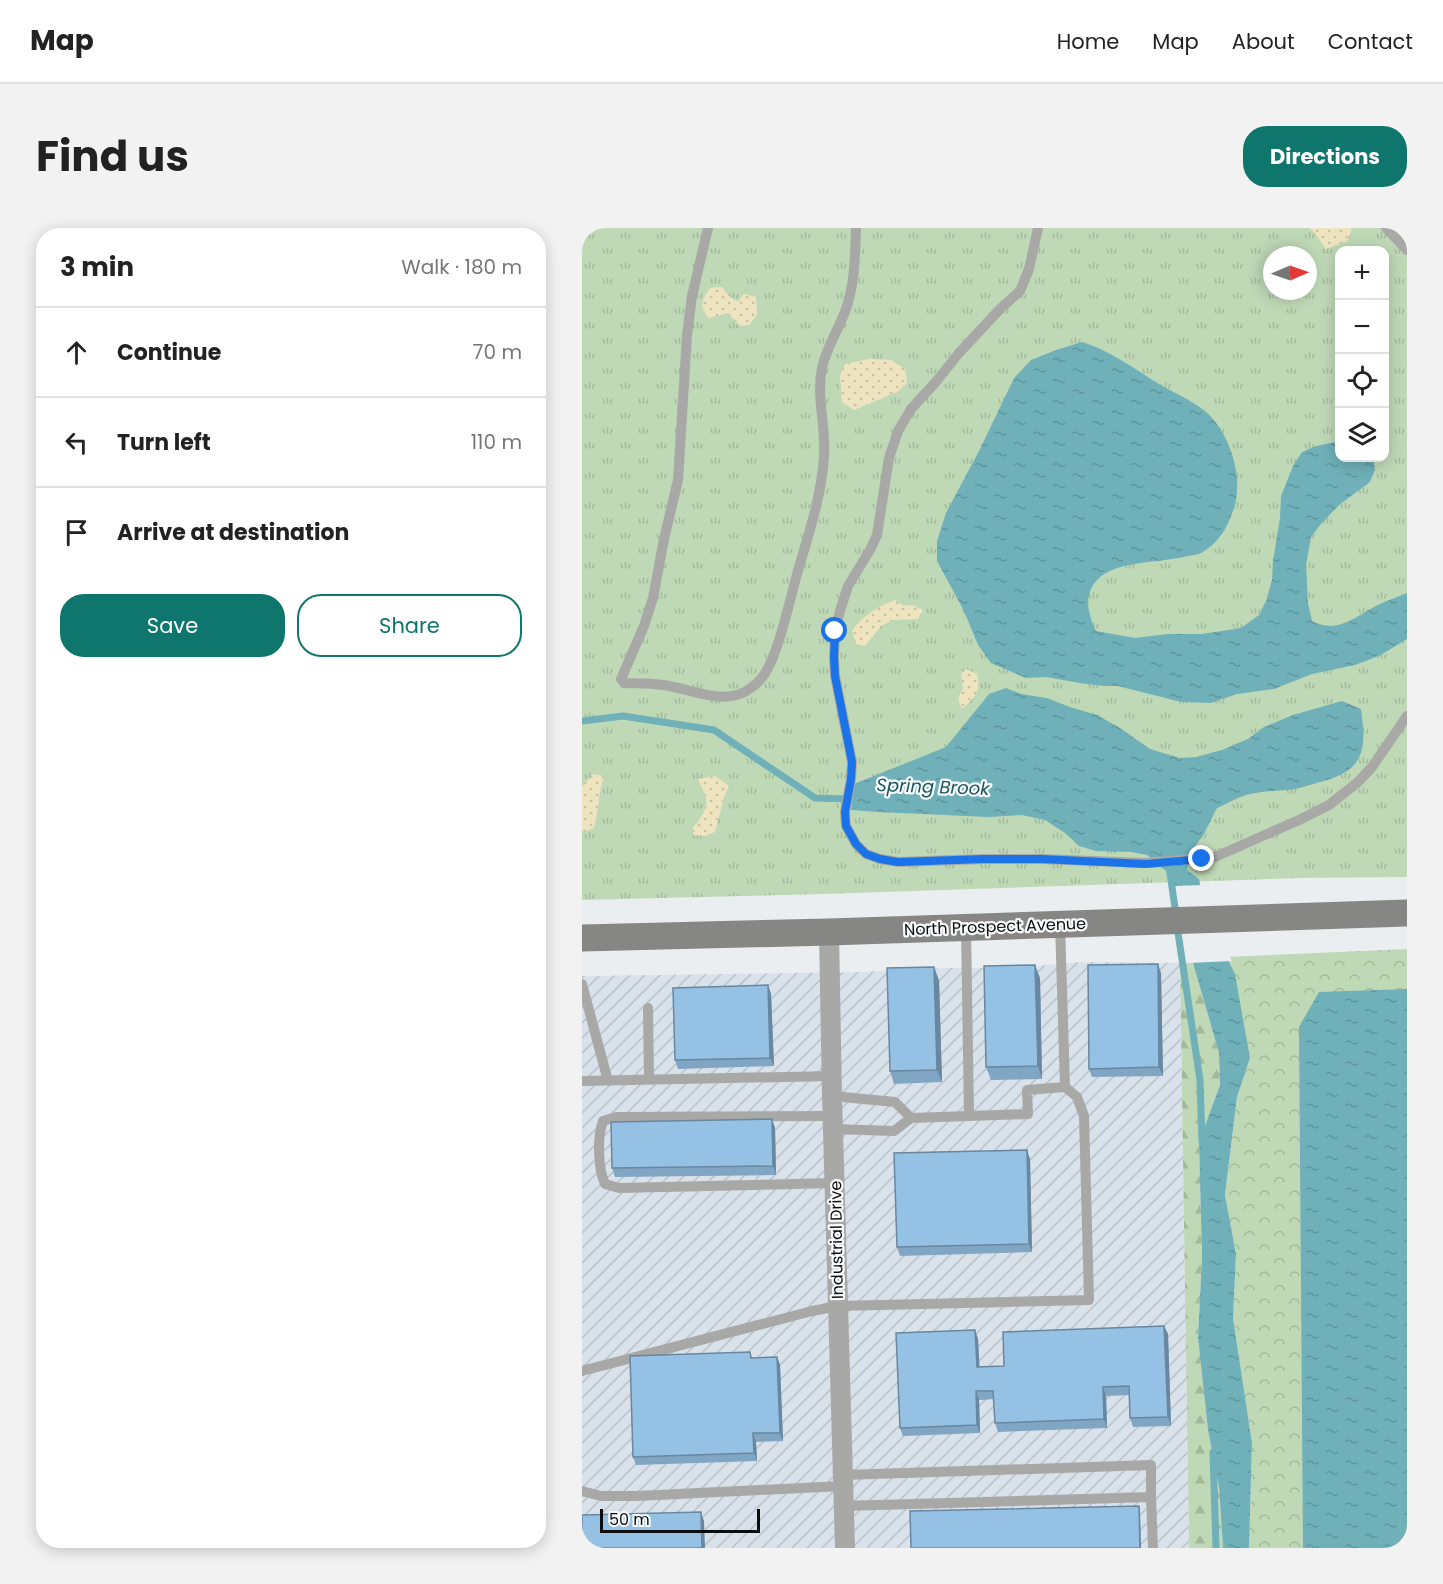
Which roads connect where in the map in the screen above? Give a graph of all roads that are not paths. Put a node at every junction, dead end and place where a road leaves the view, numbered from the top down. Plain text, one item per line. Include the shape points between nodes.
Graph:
1 (708, 228) edge
2 (856, 228) edge
3 (1038, 228) edge
4 (1386, 228) edge
5 (1407, 250) edge
6 (1407, 716) edge
7 (1407, 913) edge
8 (1060, 924) junction
9 (966, 927) junction
10 (829, 932) junction
11 (582, 938) edge
12 (582, 984) edge
13 (648, 1008) dead end
14 (832, 1076) junction
15 (649, 1080) junction
16 (582, 1081) edge
17 (608, 1081) junction
18 (1065, 1087) junction
19 (833, 1114) junction
20 (969, 1116) junction
21 (911, 1118) junction
22 (835, 1184) junction
23 (838, 1306) junction
24 (582, 1371) edge
25 (843, 1480) junction
26 (582, 1491) edge
27 (1151, 1497) junction
28 (843, 1506) junction
29 (845, 1548) edge
30 (1153, 1548) edge

1 - 2 lane via 687,335 678,480 653,598 621,679 624,683 670,686 722,697 738,696 764,676 788,608 822,477 822,367 847,308
3 - 6 lane via 1020,291 959,353 898,431 884,480 877,535 848,585 840,611 835,631 835,676 852,762 846,826 856,844 866,854 898,862 1041,859 1146,864 1215,857 1329,805 1372,767
4 - 5 lane
7 - 8 main road, North Prospect Avenue
8 - 9 main road, North Prospect Avenue
8 - 18 lane
9 - 10 main road, North Prospect Avenue
9 - 20 lane
10 - 11 main road, North Prospect Avenue
10 - 14 street, Industrial Drive
12 - 17 lane
13 - 15 lane
14 - 15 lane
14 - 19 street, Industrial Drive
15 - 17 lane
16 - 17 lane
18 - 20 lane via 1027,1090 1028,1114
18 - 23 lane via 1077,1097 1084,1116 1089,1300
19 - 21 lane via 894,1131
19 - 21 lane via 896,1102
19 - 22 street, Industrial Drive
19 - 22 lane via 616,1117 603,1121 599,1130 601,1175 605,1184 619,1188
20 - 21 lane
22 - 23 street, Industrial Drive
23 - 24 lane
23 - 25 street, Industrial Drive
25 - 26 lane via 637,1496 602,1496
25 - 27 lane via 1151,1464
25 - 28 street, Industrial Drive
27 - 28 lane
27 - 30 lane
28 - 29 street, Industrial Drive

